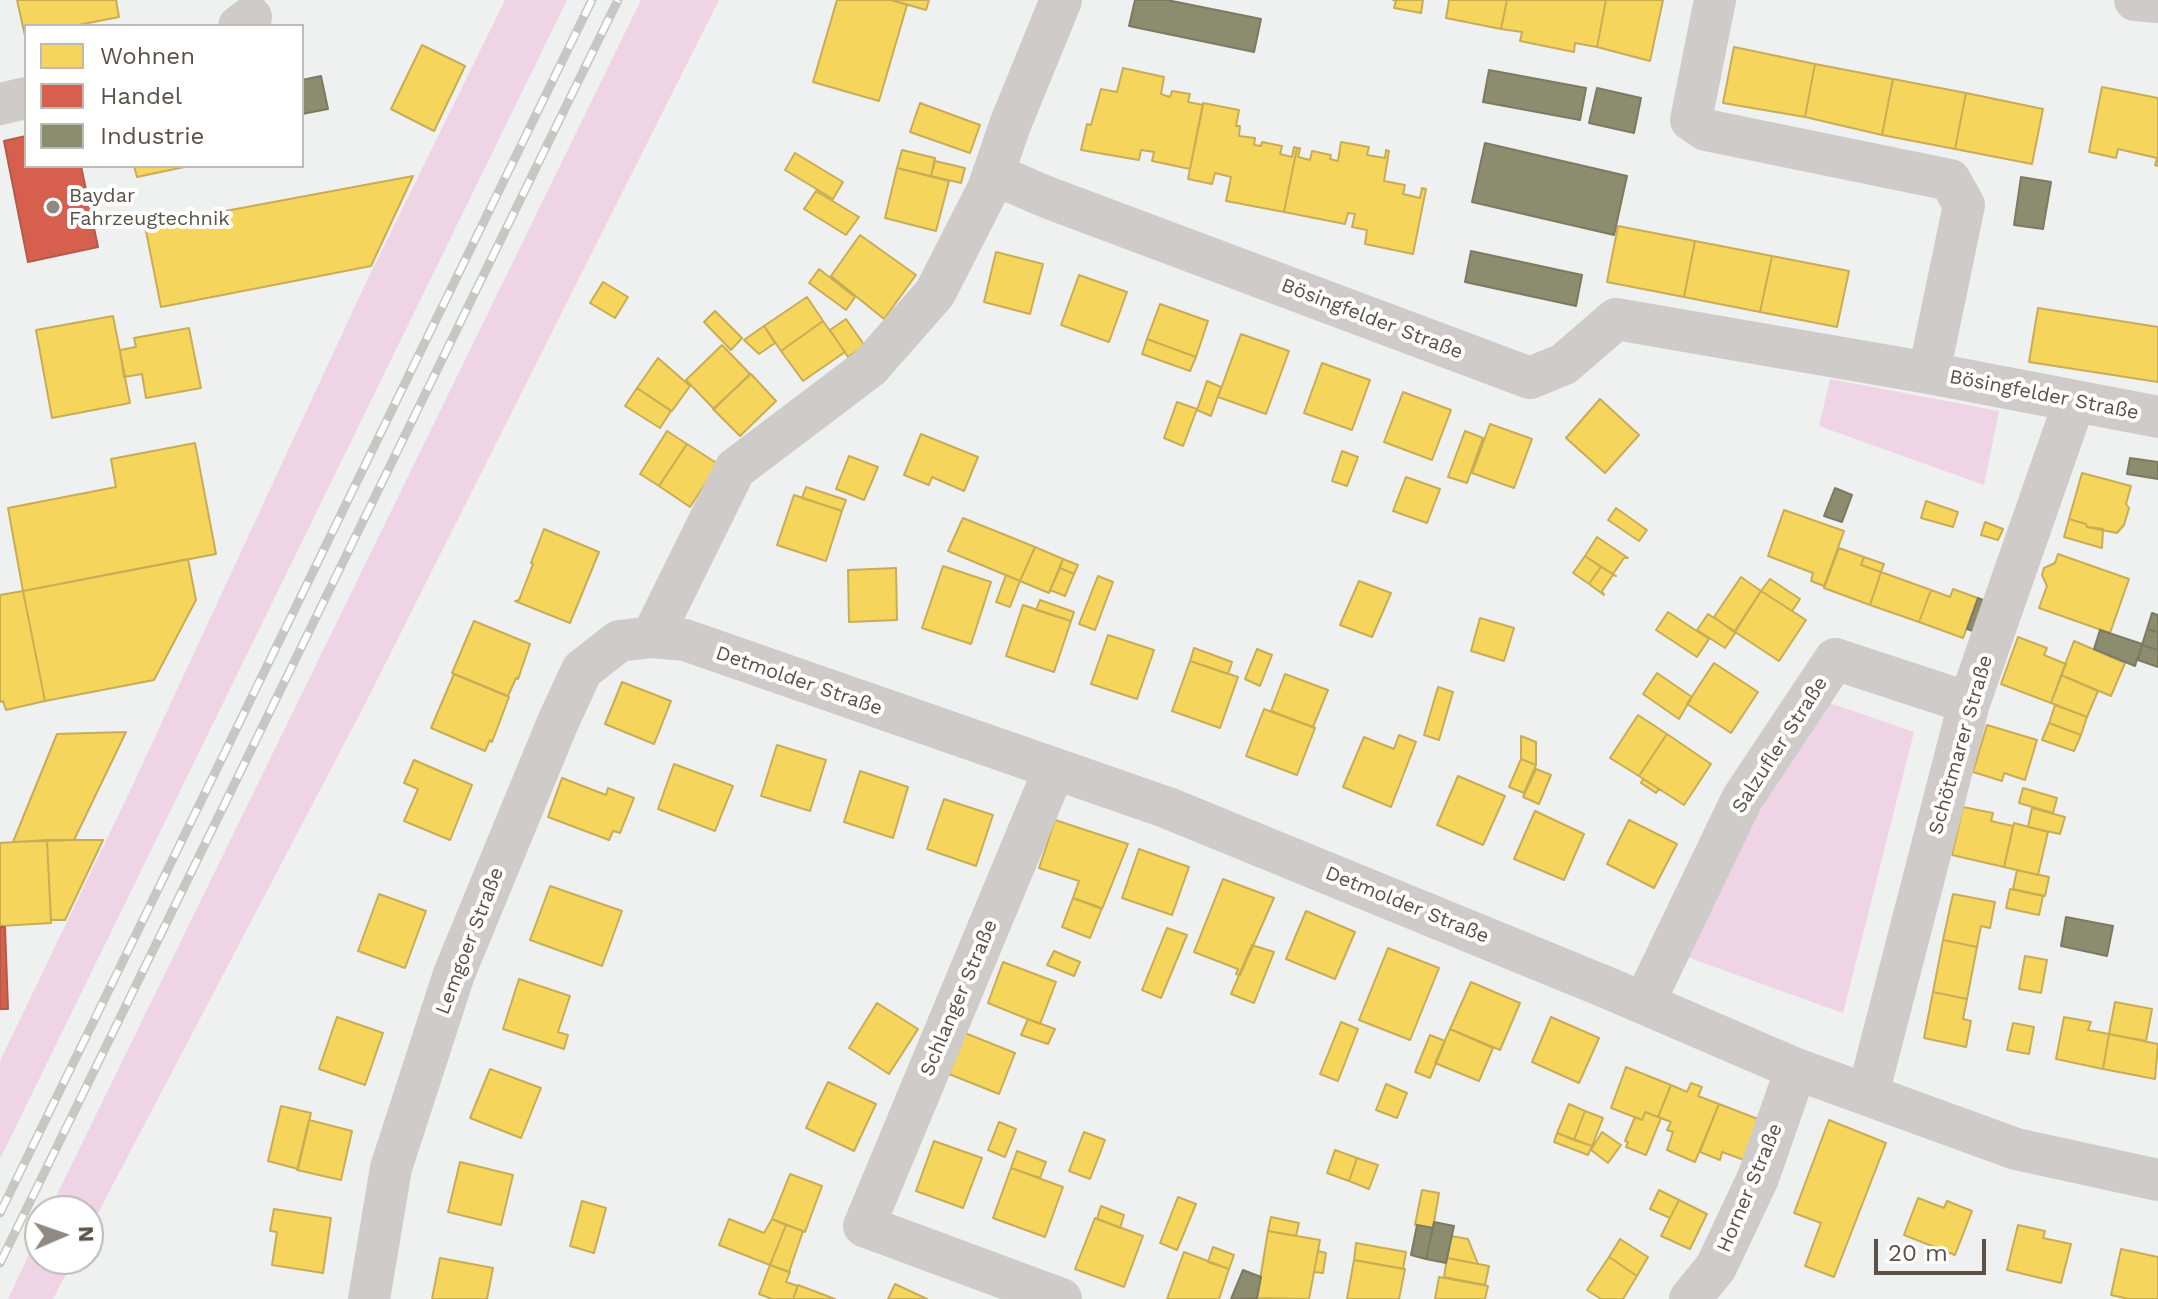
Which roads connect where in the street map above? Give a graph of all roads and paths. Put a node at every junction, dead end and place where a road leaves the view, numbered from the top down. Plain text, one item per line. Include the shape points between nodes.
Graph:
1 (1061, 0) edge
2 (1715, 0) edge
3 (2135, 0) edge
4 (2158, 2) edge
5 (24, 98) edge
6 (0, 104) edge
7 (993, 174) junction
8 (1929, 373) junction
9 (2074, 403) junction
10 (2158, 417) edge
11 (652, 637) junction
12 (1969, 703) junction
13 (1054, 770) junction
14 (1644, 1003) junction
15 (1796, 1069) junction
16 (1868, 1094) junction
17 (2158, 1180) edge
18 (369, 1299) edge
19 (1061, 1299) edge
20 (1690, 1299) edge

1 - 7 street
2 - 8 street, Bösingfelder Straße via 1691,120 1706,130 1950,180 1964,205
3 - 4 street
5 - 6 street
7 - 8 street, Bösingfelder Straße via 1530,378 1564,364 1616,319
7 - 11 street via 935,293 889,346 870,367 735,469
8 - 9 street, Bösingfelder Straße
9 - 10 street, Bösingfelder Straße
9 - 12 street, Schötmarer Straße
11 - 13 street, Detmolder Straße via 685,640
11 - 18 street, Lemgoer Straße via 619,641 582,670 558,722 449,989 391,1168
12 - 14 street, Salzufler Straße via 1835,659 1742,799
12 - 16 street, Schötmarer Straße
13 - 14 street, Detmolder Straße via 1168,808
13 - 19 street, Schlanger Straße via 864,1226
14 - 15 street, Detmolder Straße
15 - 16 street, Detmolder Straße
15 - 20 street, Horner Straße via 1758,1178 1716,1267
16 - 17 street, Detmolder Straße via 2016,1149

